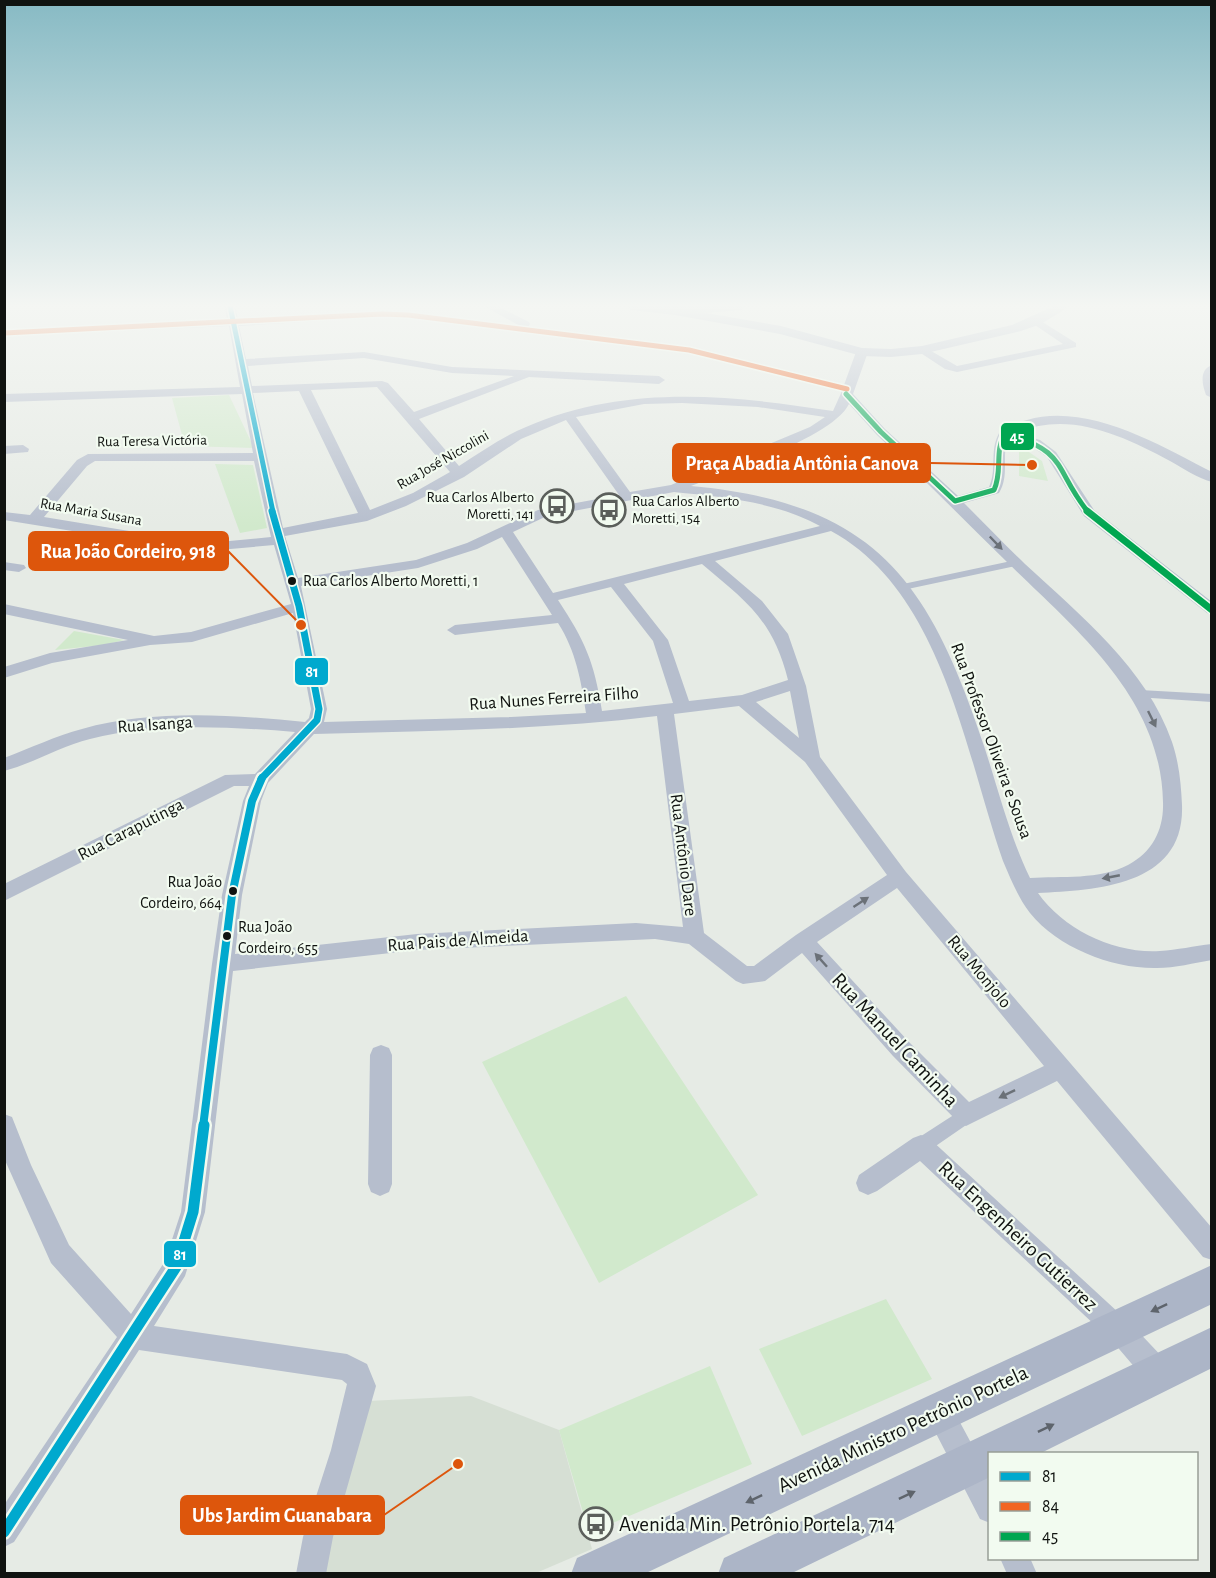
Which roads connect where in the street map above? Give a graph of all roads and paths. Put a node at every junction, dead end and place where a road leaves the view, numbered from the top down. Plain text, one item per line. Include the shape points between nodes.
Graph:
1 (244, 380) edge
2 (518, 380) edge
3 (650, 380) edge
4 (659, 380) dead end
5 (802, 380) edge
6 (851, 380) edge
7 (1207, 380) edge
8 (303, 386) junction
9 (246, 389) junction
10 (846, 391) junction
11 (1212, 395) edge
12 (4, 398) edge
13 (569, 415) junction
14 (836, 415) junction
15 (412, 417) junction
16 (1005, 432) junction
17 (23, 449) dead end
18 (4, 450) edge
19 (260, 457) junction
20 (459, 474) junction
21 (1212, 478) edge
22 (674, 488) junction
23 (627, 497) junction
24 (955, 501) junction
25 (4, 516) edge
26 (368, 517) junction
27 (35, 518) junction
28 (832, 526) junction
29 (505, 531) junction
30 (278, 536) junction
31 (704, 559) junction
32 (1016, 563) junction
33 (615, 582) junction
34 (292, 584) junction
35 (903, 587) junction
36 (550, 598) junction
37 (299, 606) junction
38 (4, 609) edge
39 (1212, 610) edge
40 (564, 618) junction
41 (455, 630) dead end
42 (154, 641) junction
43 (4, 673) edge
44 (796, 683) junction
45 (1140, 694) junction
46 (1212, 698) edge
47 (743, 700) junction
48 (674, 710) junction
49 (595, 718) junction
50 (311, 728) junction
51 (811, 758) junction
52 (4, 765) edge
53 (260, 780) junction
54 (899, 878) junction
55 (1023, 886) junction
56 (4, 893) edge
57 (694, 937) junction
58 (803, 940) junction
59 (1212, 952) edge
60 (222, 964) junction
61 (381, 1055) dead end
62 (1060, 1069) junction
63 (966, 1114) junction
64 (4, 1125) edge
65 (921, 1146) junction
66 (868, 1183) dead end
67 (380, 1184) dead end
68 (1208, 1236) edge
69 (1212, 1284) edge
70 (1117, 1328) junction
71 (133, 1336) junction
72 (1212, 1347) edge
73 (1158, 1373) junction
74 (939, 1412) junction
75 (996, 1452) edge
76 (984, 1458) edge
77 (988, 1492) edge
78 (4, 1532) edge
79 (1016, 1560) edge
80 (311, 1574) edge
81 (593, 1574) edge
82 (740, 1574) edge
83 (1022, 1574) edge

1 - 9 street
2 - 15 street
3 - 4 street
5 - 10 street
6 - 10 street
7 - 11 street
8 - 9 street
8 - 15 street via 366,382 384,385
8 - 26 street
9 - 12 street
9 - 19 street
10 - 14 street
10 - 24 street via 881,432
13 - 14 street, Rua José Niccolini via 604,405 659,398 745,403
13 - 20 street, Rua José Niccolini via 529,430
13 - 23 street
14 - 22 street via 814,430
15 - 20 street
16 - 21 street via 1048,413 1147,444
16 - 24 street via 999,444 1000,474 994,490
16 - 39 street via 1045,448 1089,513
17 - 18 street
19 - 27 street, Rua Teresa Victória via 93,457 82,463
19 - 30 street
20 - 26 street, Rua José Niccolini
22 - 23 street
22 - 28 street, Rua Professor Oliveira e Sousa via 758,498
23 - 29 street via 543,513
24 -> 32 street
25 - 27 street, Rua Maria Susana
26 - 30 street, Rua José Niccolini
27 - 30 street, Rua Maria Susana via 211,546
28 - 31 street
28 - 35 street, Rua Professor Oliveira e Sousa via 866,548
29 - 34 street via 417,564
29 - 36 street
30 - 34 street
31 - 33 street
31 - 44 street via 760,606 774,623
32 - 35 street
32 - 45 street via 1101,648
33 - 36 street
33 - 48 street, Rua Antônio Dare via 660,640 669,661
34 - 37 street
35 - 55 street, Rua Professor Oliveira e Sousa via 953,683
36 - 40 street
37 - 42 street via 192,637
37 - 50 street via 319,709
38 - 42 street
40 - 41 street
40 - 49 street via 588,672
42 - 43 street via 50,658
44 - 47 street, Rua Nunes Ferreira Filho
44 - 51 street
45 - 46 street
45 -> 55 street via 1165,745 1175,792 1172,824 1164,843 1152,859 1128,873 1089,881
47 - 48 street, Rua Nunes Ferreira Filho
47 - 51 street, Rua Monjolo
48 - 49 street, Rua Nunes Ferreira Filho
48 - 57 street, Rua Antônio Dare
49 - 50 street, Rua Nunes Ferreira Filho
50 - 52 street, Rua Isanga via 189,721 112,728 84,734
50 - 53 street
51 - 54 street, Rua Monjolo
53 - 56 street, Rua Caraputinga via 231,780
53 - 60 street via 235,878
58 -> 54 street
54 - 62 street, Rua Monjolo
55 - 59 street, Rua Professor Oliveira e Sousa via 1038,909 1063,930 1089,944 1157,960
57 - 58 street, Rua Antônio Dare via 743,975 758,975
57 - 60 street, Rua Pais de Almeida via 636,931 472,938
63 -> 58 street, Rua Manuel Caminha
60 - 71 street via 193,1212 176,1267
61 - 67 street
62 -> 63 street, Rua Manuel Caminha
62 - 68 street, Rua Monjolo
63 - 65 street
64 - 71 street via 60,1254
65 - 66 street
65 - 70 street, Rua Engenheiro Gutierrez
69 -> 70 main road, Avenida Ministro Petrônio Portela
70 - 73 street, Rua Engenheiro Gutierrez
70 - 74 main road, Avenida Ministro Petrônio Portela
71 - 78 street
71 - 80 street via 346,1367 357,1374 362,1386
72 - 73 main road
75 -> 73 main road
74 - 76 street
74 -> 81 main road, Avenida Ministro Petrônio Portela
76 - 77 street
82 -> 76 main road
79 - 83 street

